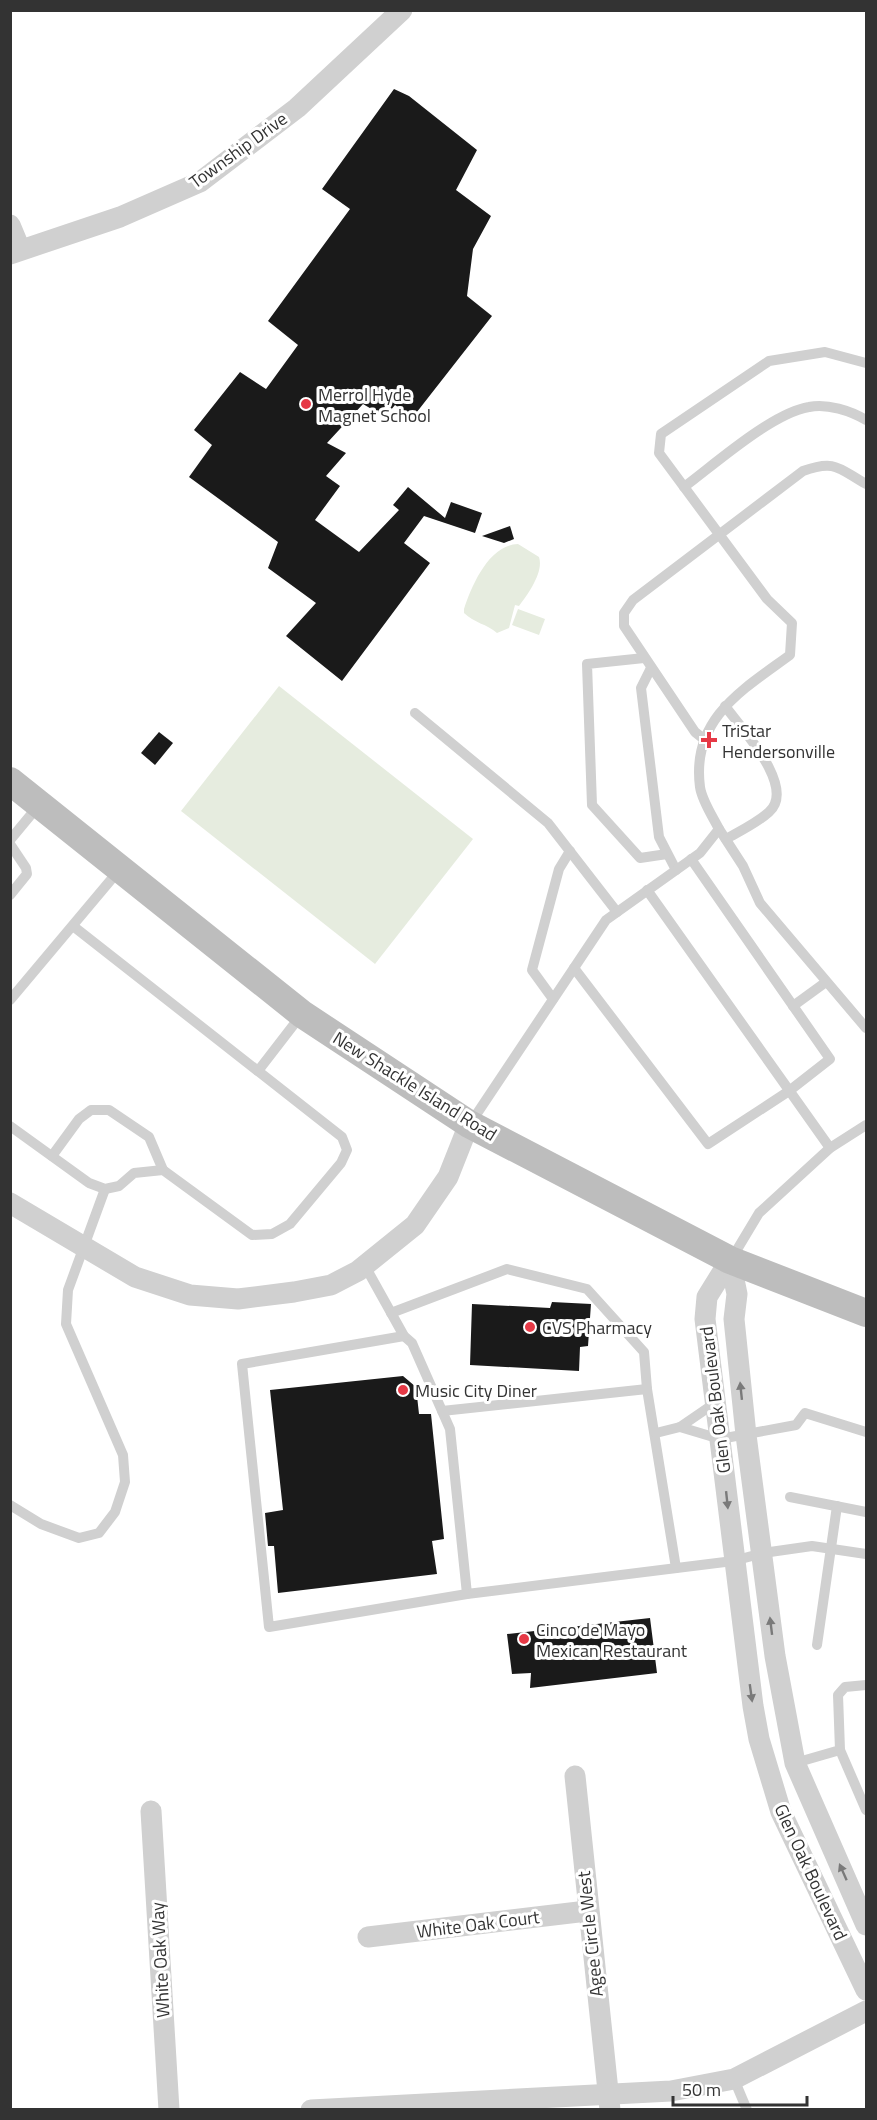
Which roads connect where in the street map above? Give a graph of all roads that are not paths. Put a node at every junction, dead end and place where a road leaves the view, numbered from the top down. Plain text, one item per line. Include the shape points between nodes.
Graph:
1 (402, 10) edge
2 (10, 225) edge
3 (15, 251) edge
4 (867, 363) edge
5 (867, 420) edge
6 (867, 484) edge
7 (684, 487) junction
8 (720, 535) junction
9 (644, 658) junction
10 (651, 669) junction
11 (725, 706) junction
12 (415, 713) dead end
13 (705, 740) junction
14 (10, 781) edge
15 (40, 805) junction
16 (719, 829) junction
17 (726, 840) junction
18 (10, 842) edge
19 (570, 851) junction
20 (667, 854) junction
21 (691, 859) junction
22 (120, 868) junction
23 (676, 870) junction
24 (647, 890) junction
25 (10, 895) edge
26 (617, 912) junction
27 (73, 926) junction
28 (574, 968) junction
29 (826, 982) junction
30 (553, 999) junction
31 (10, 1000) edge
32 (793, 1006) junction
33 (302, 1014) junction
34 (867, 1028) edge
35 (258, 1071) junction
36 (789, 1091) junction
37 (469, 1124) junction
38 (867, 1125) edge
39 (10, 1126) edge
40 (830, 1148) junction
41 (52, 1156) junction
42 (163, 1170) junction
43 (105, 1189) junction
44 (10, 1203) edge
45 (84, 1247) junction
46 (730, 1260) junction
47 (365, 1266) junction
48 (867, 1312) edge
49 (391, 1313) junction
50 (404, 1336) junction
51 (647, 1389) junction
52 (716, 1403) junction
53 (442, 1411) junction
54 (681, 1427) junction
55 (867, 1432) edge
56 (656, 1433) junction
57 (746, 1435) junction
58 (720, 1439) junction
59 (790, 1497) dead end
60 (10, 1505) edge
61 (837, 1506) junction
62 (867, 1512) edge
63 (832, 1549) junction
64 (763, 1553) junction
65 (867, 1554) edge
66 (733, 1561) junction
67 (676, 1568) junction
68 (467, 1594) junction
69 (816, 1645) dead end
70 (867, 1685) edge
71 (840, 1750) junction
72 (795, 1763) junction
73 (575, 1776) dead end
74 (867, 1810) edge
75 (151, 1811) dead end
76 (587, 1911) junction
77 (867, 1925) edge
78 (368, 1937) dead end
79 (867, 1990) edge
80 (867, 2011) edge
81 (734, 2079) junction
82 (609, 2101) edge
83 (169, 2109) edge
84 (310, 2109) edge
85 (747, 2109) edge

1 - 3 street, Township Drive via 297,108 200,182 120,218
2 - 3 street
4 - 7 lane via 825,352 769,361 661,434 659,453
5 - 7 lane via 852,411 810,406 790,413
6 - 8 lane via 839,466 822,464 803,471
7 - 8 lane
8 - 9 lane via 633,600 624,613 624,626
8 - 11 lane via 767,598 792,623 790,655
9 - 10 lane
9 - 20 lane via 586,664 592,805 640,858
10 - 13 lane via 695,732
10 - 20 lane via 641,688 659,837
11 - 13 lane via 717,713
11 - 17 lane via 771,770 778,799 770,811
12 - 19 lane via 548,823
13 - 16 lane via 700,751 700,789
14 - 15 main road, New Shackle Island Road
15 - 18 lane
15 - 22 main road, New Shackle Island Road
16 - 17 lane
16 - 21 lane
17 - 29 lane via 760,903
18 - 25 lane via 27,874
19 - 26 lane
19 - 30 lane via 559,869 532,970
20 - 23 lane
21 - 23 lane
21 - 32 lane
22 - 27 lane
22 - 33 main road, New Shackle Island Road
23 - 24 lane
24 - 26 lane
24 - 36 lane
26 - 28 lane via 606,920
27 - 31 lane
27 - 35 lane
28 - 30 lane
28 - 36 lane via 708,1144
29 - 32 lane
29 - 34 lane
30 - 37 lane
32 - 36 lane via 830,1059
33 - 35 lane
33 - 37 main road, New Shackle Island Road
35 - 42 lane via 342,1137 347,1150 341,1163 290,1224 272,1234 252,1235
36 - 40 lane
37 - 46 main road, New Shackle Island Road
37 - 47 street via 448,1177 416,1225
38 - 40 lane
39 - 41 lane
40 - 46 lane via 759,1213
41 - 42 lane via 79,1119 92,1110 109,1110 148,1137
41 - 43 lane via 89,1183
42 - 43 lane via 134,1173 119,1186
43 - 45 lane
44 - 45 street
45 - 47 street via 146,1280 190,1295 238,1299 331,1285
45 - 60 lane via 68,1290 66,1324 123,1455 125,1482 115,1512 99,1533 78,1538 41,1524
46 - 48 main road, New Shackle Island Road
46 - 52 street, Glen Oak Boulevard via 707,1297 705,1319
57 -> 46 street, Glen Oak Boulevard via 734,1319 737,1294
47 - 49 lane
49 - 50 lane
49 - 51 lane via 507,1269 587,1289 644,1352
50 - 53 lane via 412,1343
50 - 68 lane via 242,1364 269,1627
51 - 53 lane
51 - 56 lane
52 - 54 lane
52 - 58 street, Glen Oak Boulevard
53 - 68 lane via 450,1429
54 - 56 lane
54 - 58 lane
55 - 57 lane via 805,1413 796,1425
56 - 67 lane
57 - 58 lane
57 - 64 street, Glen Oak Boulevard
58 -> 66 street, Glen Oak Boulevard
59 - 61 lane
61 - 62 lane
61 - 63 lane
63 - 64 lane via 812,1546
63 - 65 lane
63 - 69 lane
64 - 66 lane
72 -> 64 street, Glen Oak Boulevard via 775,1656
66 - 67 lane
66 -> 79 street, Glen Oak Boulevard via 753,1706 767,1768 781,1812
67 - 68 lane
70 - 71 lane via 845,1687 838,1695
71 - 72 lane
71 - 74 lane
77 -> 72 street, Glen Oak Boulevard
73 - 76 street, Agee Circle West
75 - 83 street, White Oak Way
76 - 78 street, White Oak Court
76 - 82 street, Agee Circle West
80 - 81 street
81 - 82 street
81 - 85 lane
82 - 84 street

